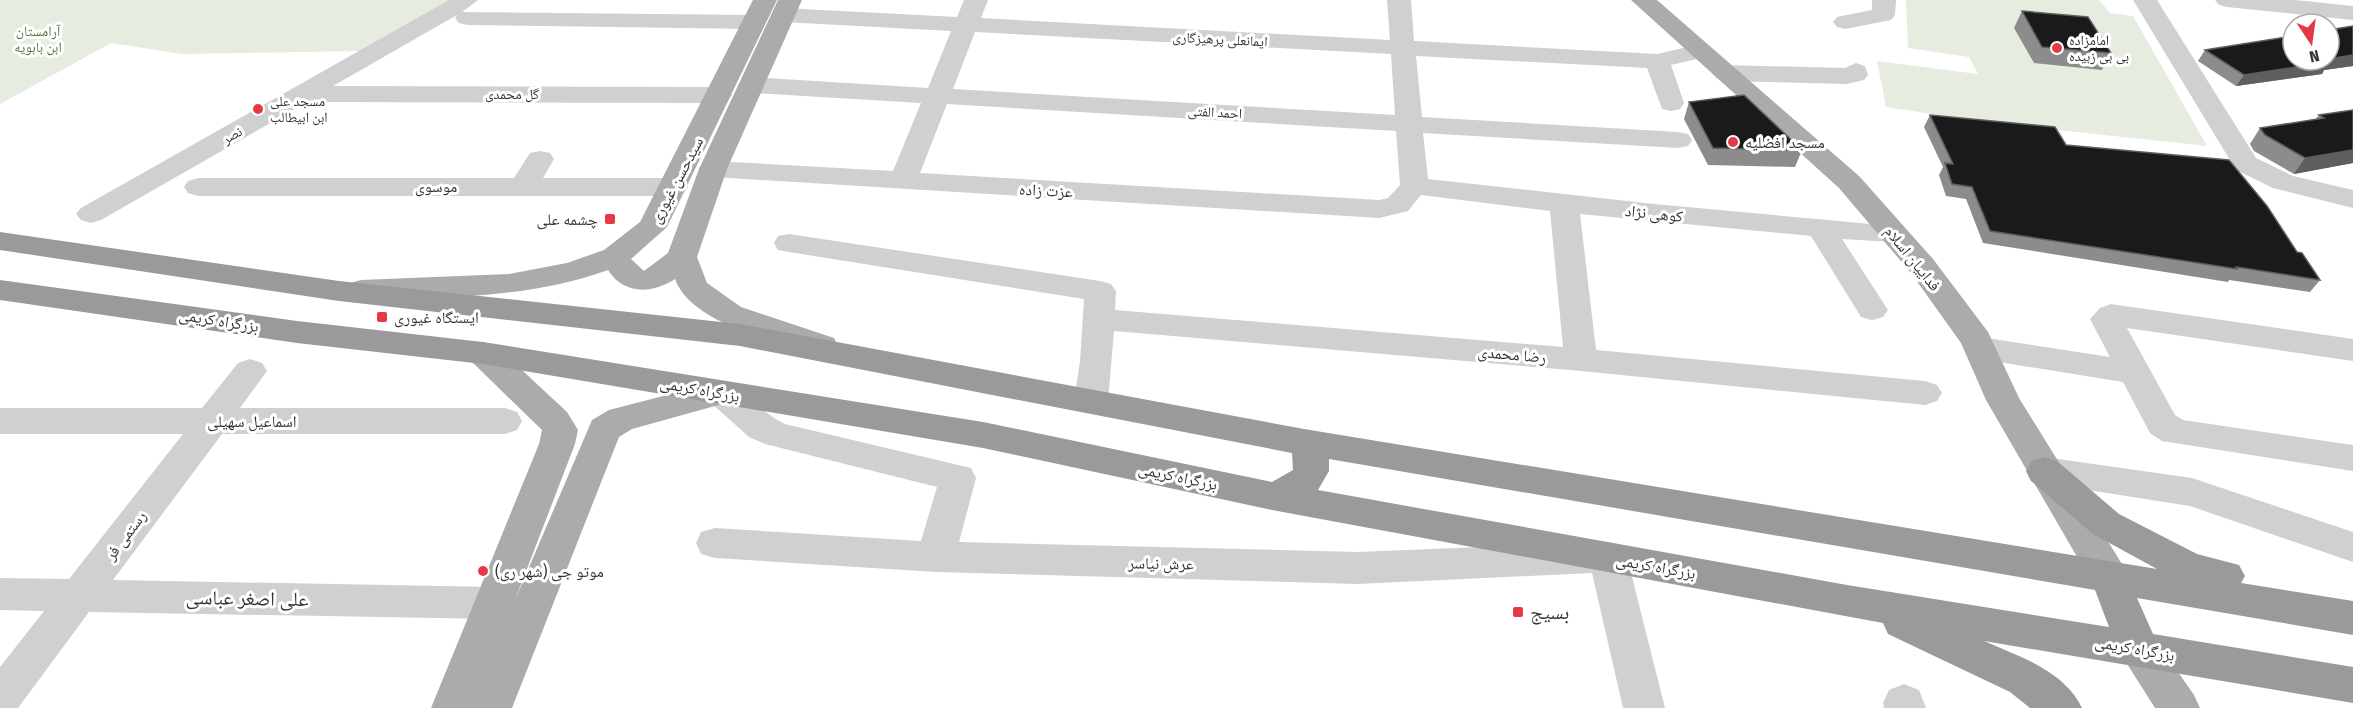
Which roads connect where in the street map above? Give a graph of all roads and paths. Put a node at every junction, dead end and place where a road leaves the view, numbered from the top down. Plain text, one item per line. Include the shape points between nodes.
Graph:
1 (976, 0) edge
2 (1399, 0) edge
3 (1643, 0) edge
4 (1884, 0) edge
5 (2145, 0) edge
6 (2227, 0) edge
7 (2340, 0) edge
8 (2353, 7) edge
9 (466, 9) edge
10 (773, 9) edge
11 (2353, 13) edge
12 (1845, 22) dead end
13 (966, 25) junction
14 (1404, 49) junction
15 (1701, 51) junction
16 (1657, 61) junction
17 (1856, 71) dead end
18 (1725, 72) junction
19 (752, 85) junction
20 (305, 94) junction
21 (719, 95) junction
22 (938, 96) junction
23 (1671, 103) dead end
24 (1408, 124) junction
25 (1678, 140) dead end
26 (540, 159) dead end
27 (713, 169) junction
28 (903, 181) junction
29 (524, 186) junction
30 (1414, 186) junction
31 (198, 187) dead end
32 (674, 187) junction
33 (2353, 199) edge
34 (1564, 204) junction
35 (91, 214) dead end
36 (1821, 229) junction
37 (1894, 234) junction
38 (0, 241) edge
39 (789, 243) dead end
40 (615, 257) junction
41 (682, 257) junction
42 (0, 290) edge
43 (339, 291) junction
44 (1872, 310) dead end
45 (1098, 319) junction
46 (1980, 348) junction
47 (2353, 350) edge
48 (483, 353) junction
49 (852, 356) junction
50 (1581, 360) junction
51 (250, 371) dead end
52 (2134, 372) junction
53 (722, 393) junction
54 (1925, 393) dead end
55 (1091, 401) junction
56 (0, 421) edge
57 (212, 421) junction
58 (505, 421) dead end
59 (604, 429) junction
60 (560, 430) junction
61 (1304, 442) junction
62 (2353, 458) edge
63 (2044, 471) junction
64 (1272, 496) junction
65 (715, 543) dead end
66 (2353, 547) edge
67 (936, 557) junction
68 (1608, 557) junction
69 (2108, 575) junction
70 (0, 594) edge
71 (79, 595) junction
72 (1847, 601) junction
73 (494, 603) junction
74 (2353, 603) edge
75 (2353, 618) edge
76 (2138, 648) junction
77 (2353, 685) edge
78 (0, 699) edge
79 (2353, 704) edge
80 (452, 708) edge
81 (491, 708) edge
82 (1644, 708) edge
83 (2061, 708) edge
84 (2158, 708) edge
85 (2179, 708) edge
86 (2342, 708) edge

1 - 13 street
2 - 14 street
3 - 15 main road, فداییان اسلام
4 - 12 street via 1882,15
5 - 33 street via 2246,164 2277,180
6 - 11 street
7 - 8 street
9 - 10 street, ایمانعلی پرهیزگاری
9 - 20 street, نصر
10 - 13 street, ایمانعلی پرهیزگاری
10 - 19 main road, سیدحسن غیوری
10 - 21 main road, سیدحسن غیوری
13 - 14 street, ایمانعلی پرهیزگاری
13 - 22 street
14 - 16 street, ایمانعلی پرهیزگاری
14 - 24 street
15 - 16 street, ایمانعلی پرهیزگاری
15 - 18 main road, فداییان اسلام
16 - 23 street
17 - 18 street via 1855,75 1847,76
18 - 37 main road, فداییان اسلام via 1849,182
19 - 22 street, احمد الفتی
19 - 27 main road, سیدحسن غیوری
20 - 21 street, گل محمدی
20 - 35 street, نصر
21 - 32 main road, سیدحسن غیوری
22 - 24 street, احمد الفتی
22 - 28 street
24 - 25 street, احمد الفتی
24 - 30 street
26 - 29 street
27 - 28 street, عزت زاده
27 - 41 main road, سیدحسن غیوری
28 - 30 street, عزت زاده via 1379,209 1398,205
29 - 31 street, موسوی
29 - 32 street, موسوی
30 - 34 street, کوهی نژاد
32 - 40 main road, سیدحسن غیوری via 652,227
34 - 36 street, کوهی نژاد
34 - 50 street
36 - 37 street, کوهی نژاد
36 - 44 street
37 - 46 main road, فداییان اسلام via 1922,266
38 - 43 highway
39 - 45 street via 1100,291
40 - 41 main road via 622,272 633,281 664,274
40 - 43 main road, سیدحسن غیوری via 573,272 509,284
41 - 49 main road via 694,288 730,314
42 - 48 highway, بزرگراه کریمی via 297,332
43 - 49 highway via 740,334
45 - 50 street, رضا محمدی
45 - 55 street
46 - 52 street
46 - 63 main road, فداییان اسلام via 2003,400
47 - 52 street via 2111,315 2106,319
48 - 53 highway, بزرگراه کریمی
48 - 60 main road
49 - 55 highway
50 - 54 street, رضا محمدی
51 - 57 street, رستمی فر
52 - 62 street via 2162,424 2174,432
53 - 59 main road via 621,419
53 - 64 highway, بزرگراه کریمی via 983,435
53 - 67 street via 761,428 777,435 958,478
55 - 61 highway
56 - 57 street, اسماعیل سهیلی
57 - 58 street, اسماعیل سهیلی
57 - 71 street, رستمی فر
59 - 60 main road via 601,417 590,413 573,417
59 - 81 main road
60 - 73 main road
61 - 64 highway via 1311,452 1310,476 1294,489
61 - 69 highway
63 - 66 street via 2192,492
63 - 69 main road, فداییان اسلام
63 - 74 highway via 2106,524 2188,568
64 - 68 highway, بزرگراه کریمی
65 - 67 street, عرش نیاسر
67 - 68 street, عرش نیاسر via 1357,568
68 - 72 highway, بزرگراه کریمی
68 - 82 street
69 - 75 highway
69 - 76 highway
70 - 71 street, علی اصغر عباسی
71 - 73 street, علی اصغر عباسی
71 - 78 street, رستمی فر
72 - 76 highway, بزرگراه کریمی
72 - 83 highway via 1931,634 2025,679
73 - 80 main road
76 - 77 highway, بزرگراه کریمی
76 - 84 main road
76 - 85 main road
79 - 86 highway

